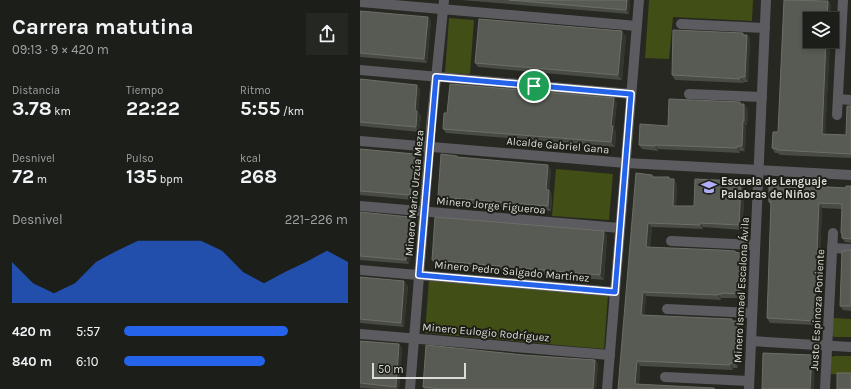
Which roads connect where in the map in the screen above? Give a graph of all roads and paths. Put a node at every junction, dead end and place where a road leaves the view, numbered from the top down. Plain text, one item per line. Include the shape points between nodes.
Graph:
1 (639, 0) edge
2 (766, 0) edge
3 (843, 0) edge
4 (360, 2) edge
5 (444, 5) edge
6 (681, 24) dead end
7 (637, 26) junction
8 (765, 28) junction
9 (360, 70) edge
10 (436, 77) junction
11 (631, 94) junction
12 (688, 94) dead end
13 (762, 97) junction
14 (838, 99) junction
15 (851, 100) edge
16 (837, 115) dead end
17 (360, 141) edge
18 (429, 146) junction
19 (626, 163) junction
20 (759, 170) junction
21 (851, 175) edge
22 (360, 206) edge
23 (424, 211) junction
24 (620, 228) junction
25 (833, 233) dead end
26 (671, 241) dead end
27 (755, 245) junction
28 (832, 248) junction
29 (851, 249) edge
30 (360, 270) edge
31 (419, 275) junction
32 (615, 292) junction
33 (667, 309) dead end
34 (752, 313) junction
35 (360, 334) edge
36 (414, 338) junction
37 (751, 341) junction
38 (828, 345) junction
39 (851, 346) edge
40 (610, 355) junction
41 (665, 377) dead end
42 (749, 385) edge
43 (410, 389) edge
44 (607, 389) edge
45 (825, 389) edge

1 - 7 street
2 - 8 street, Minero Ismael Escalona Ávila
3 - 14 street
4 - 5 street
5 - 7 street
5 - 10 street, Minero Mario Urzúa Meza
6 - 8 street
7 - 11 street
8 - 13 street, Minero Ismael Escalona Ávila
9 - 10 street
10 - 11 street
10 - 18 street, Minero Mario Urzúa Meza
11 - 19 street
12 - 13 street
13 - 20 street, Minero Ismael Escalona Ávila
14 - 15 street
14 - 16 street
17 - 18 street, Alcalde Gabriel Gana
18 - 19 street, Alcalde Gabriel Gana
18 - 23 street, Minero Mario Urzúa Meza
19 - 20 street, Alcalde Gabriel Gana
19 - 24 street
20 - 21 street, Alcalde Gabriel Gana
20 - 27 street, Minero Ismael Escalona Ávila
22 - 23 street, Minero Jorge Figueroa
23 - 24 street, Minero Jorge Figueroa
23 - 31 street, Minero Mario Urzúa Meza
24 - 32 street
25 - 28 street, Justo Espinoza Poniente
26 - 27 street
27 - 34 street, Minero Ismael Escalona Ávila
28 - 29 street
28 - 38 street, Justo Espinoza Poniente
30 - 31 street, Minero Pedro Salgado Martínez
31 - 32 street, Minero Pedro Salgado Martínez
31 - 36 street, Minero Mario Urzúa Meza
32 - 40 street
33 - 34 street
34 - 37 street, Minero Ismael Escalona Ávila
35 - 36 street, Minero Eulogio Rodríguez
36 - 40 street, Minero Eulogio Rodríguez
36 - 43 street, Minero Mario Urzúa Meza
37 - 38 street
37 - 42 street, Minero Ismael Escalona Ávila
38 - 39 street
38 - 45 street, Justo Espinoza Poniente
40 - 44 street
41 - 42 street

